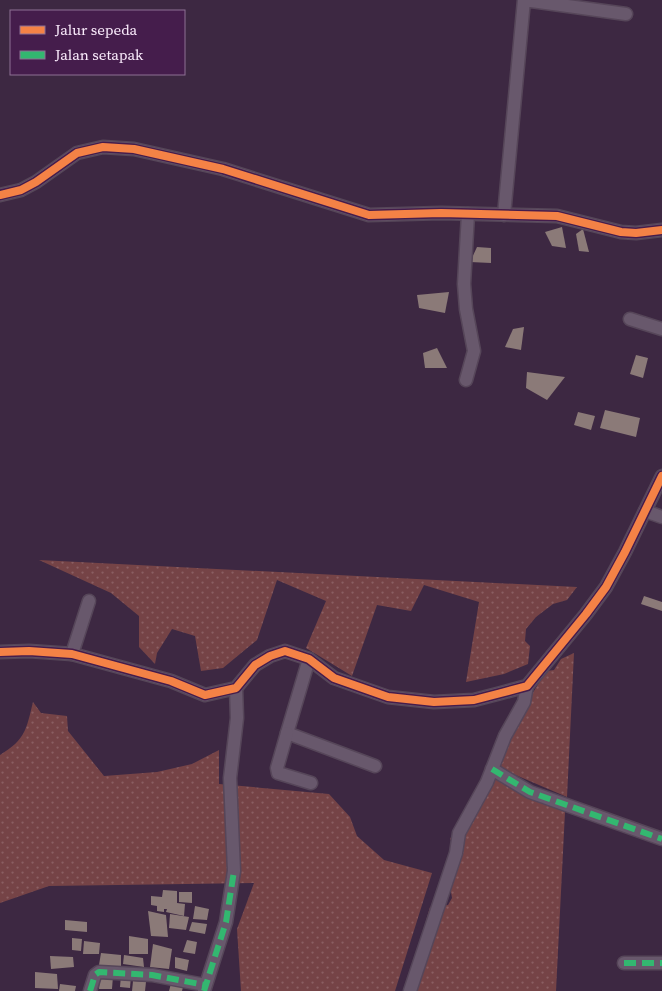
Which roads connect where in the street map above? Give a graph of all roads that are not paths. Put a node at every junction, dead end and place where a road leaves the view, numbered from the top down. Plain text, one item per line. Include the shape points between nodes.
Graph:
1 (626, 14) dead end
2 (0, 195) edge
3 (468, 214) junction
4 (504, 215) junction
5 (662, 230) edge
6 (630, 319) dead end
7 (662, 329) edge
8 (466, 380) dead end
9 (662, 476) edge
10 (645, 511) junction
11 (662, 517) edge
12 (89, 601) dead end
13 (0, 652) edge
14 (72, 654) junction
15 (309, 659) junction
16 (527, 686) junction
17 (236, 688) junction
18 (287, 733) junction
19 (375, 766) dead end
20 (492, 769) junction
21 (310, 783) dead end
22 (662, 839) edge
23 (662, 962) edge
24 (624, 963) dead end
25 (205, 988) edge
26 (90, 991) edge
27 (410, 991) edge

1 - 4 street via 524,0
2 - 3 street via 36,182 77,153 126,148 223,169 369,215
3 - 4 street
3 - 8 street via 464,284 474,351
4 - 5 street via 557,216 636,234
6 - 7 street
9 - 10 street
10 - 11 street
10 - 16 street via 606,587
12 - 14 street
13 - 14 street
14 - 17 street via 170,681 205,695
15 - 16 street via 334,678 388,697 425,701 474,700
15 - 17 street via 280,651 255,665
15 - 18 street
16 - 20 street via 524,702
17 - 25 street via 237,718 230,778 234,871 226,922
18 - 19 street
18 - 21 street via 278,773
20 - 22 street via 530,792
20 - 27 street via 459,833 456,853
23 - 24 street
25 - 26 street via 152,974 99,972

